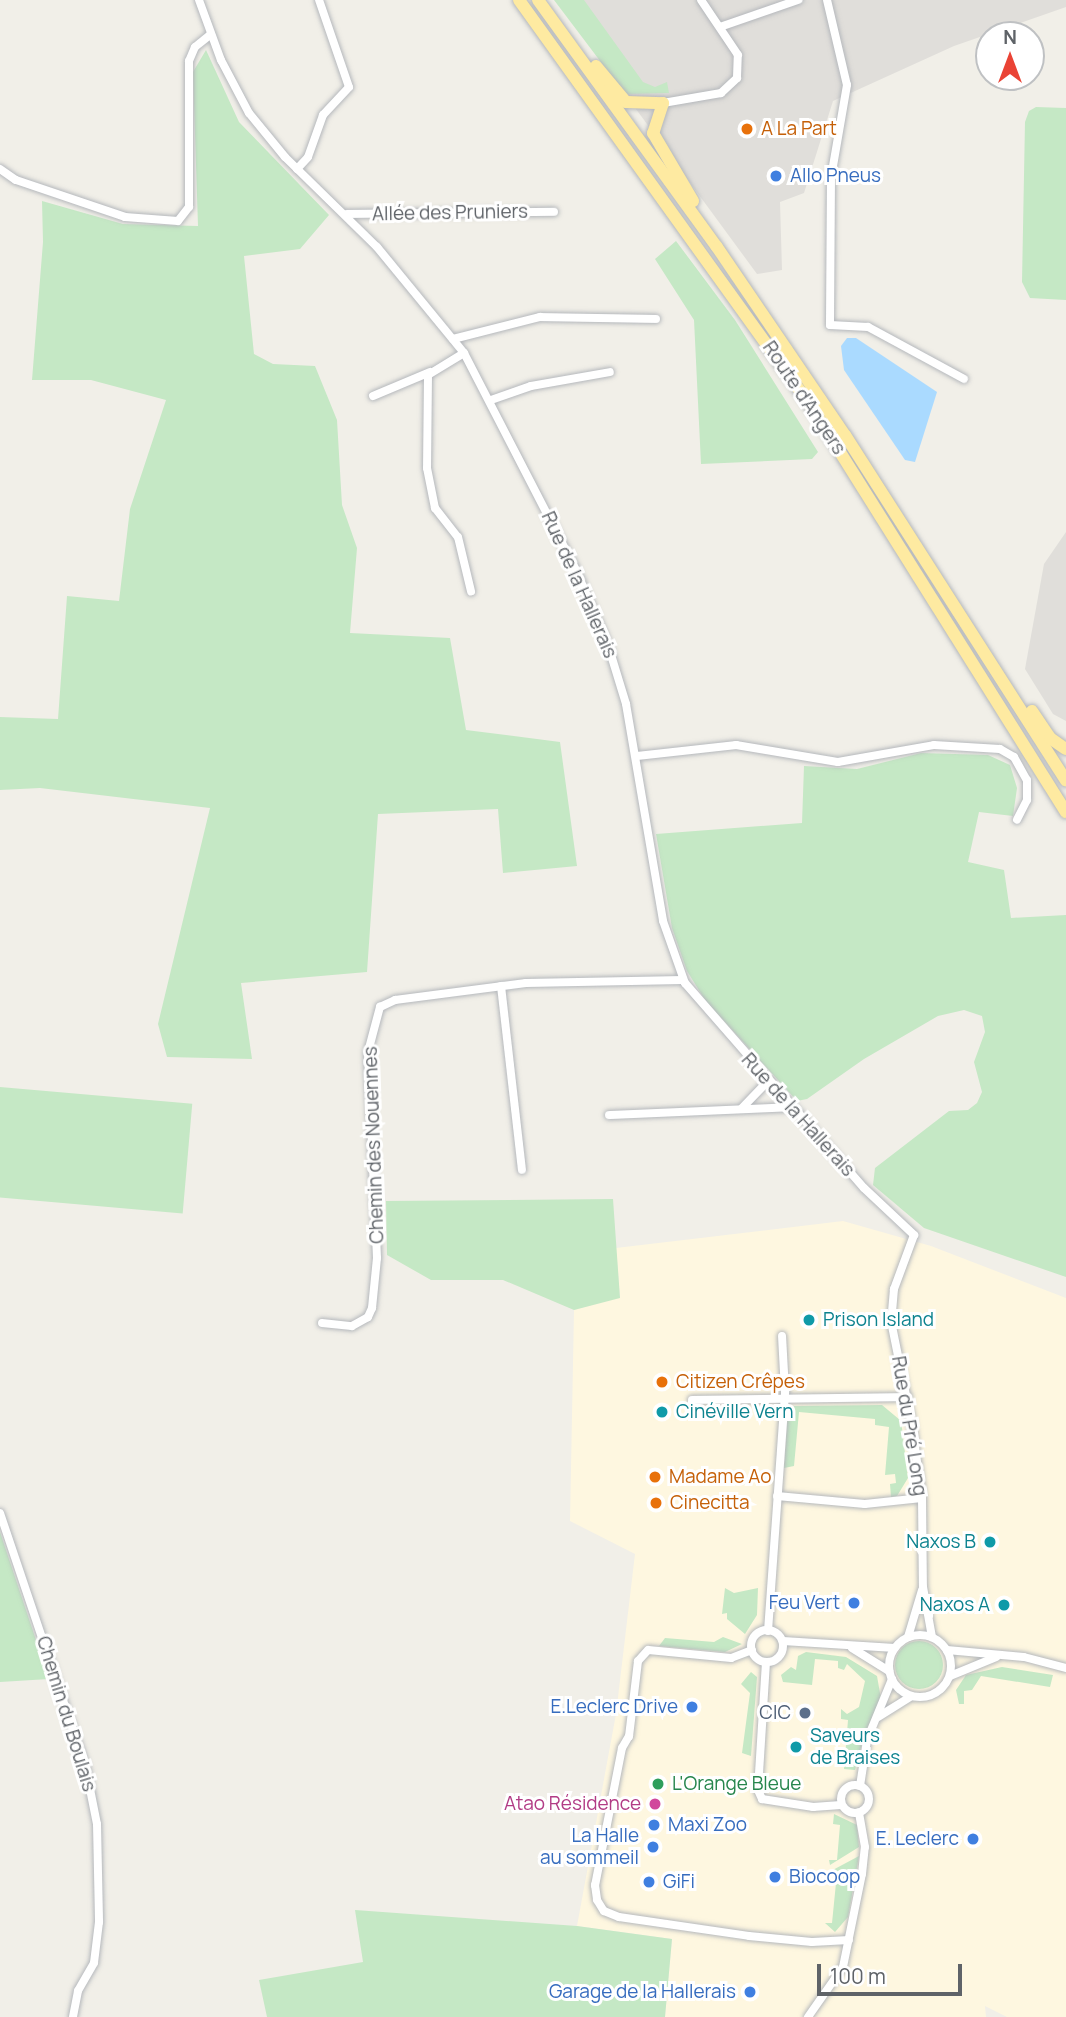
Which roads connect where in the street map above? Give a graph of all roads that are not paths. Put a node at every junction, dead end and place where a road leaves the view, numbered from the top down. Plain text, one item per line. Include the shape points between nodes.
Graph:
1 (199, 0) edge
2 (319, 0) edge
3 (519, 0) edge
4 (538, 0) edge
5 (544, 0) edge
6 (701, 0) edge
7 (798, 0) edge
8 (827, 0) edge
9 (720, 26) junction
10 (210, 35) junction
11 (663, 103) junction
12 (0, 169) edge
13 (298, 169) junction
14 (554, 212) dead end
15 (347, 214) junction
16 (717, 247) junction
17 (656, 319) dead end
18 (453, 339) junction
19 (464, 353) junction
20 (430, 372) junction
21 (610, 372) dead end
22 (964, 379) dead end
23 (373, 396) dead end
24 (491, 400) junction
25 (471, 591) dead end
26 (992, 661) junction
27 (1066, 749) edge
28 (637, 756) junction
29 (1066, 780) edge
30 (1066, 812) edge
31 (1017, 820) dead end
32 (683, 980) junction
33 (501, 986) junction
34 (768, 1081) junction
35 (791, 1107) junction
36 (742, 1108) junction
37 (609, 1115) dead end
38 (522, 1170) dead end
39 (911, 1229) joint
40 (322, 1323) dead end
41 (782, 1336) dead end
42 (908, 1397) junction
43 (692, 1400) dead end
44 (784, 1401) junction
45 (777, 1496) junction
46 (922, 1498) junction
47 (0, 1513) edge
48 (923, 1587) junction
49 (768, 1630) junction
50 (908, 1637) junction
51 (932, 1637) junction
52 (783, 1641) junction
53 (846, 1645) junction
54 (895, 1648) junction
55 (752, 1650) junction
56 (947, 1650) junction
57 (1002, 1655) junction
58 (766, 1662) junction
59 (1066, 1668) edge
60 (890, 1675) junction
61 (950, 1676) junction
62 (911, 1696) junction
63 (878, 1717) junction
64 (860, 1786) junction
65 (841, 1805) junction
66 (859, 1813) junction
67 (849, 1940) junction
68 (73, 2017) edge
69 (808, 2017) edge

1 - 10 street, Rue de la Hallerais
2 - 13 street via 349,87 323,115 308,157
3 - 30 highway, Route d'Angers via 813,408
4 - 16 highway, Route d'Angers
5 - 11 highway via 618,96 634,105
6 - 9 street
7 - 9 street
8 - 22 street via 847,85 831,178 831,325 868,327
9 - 11 street via 740,67 730,89 706,98
10 - 12 street via 195,47 189,61 189,207 178,222 125,217 16,180
10 - 13 street, Rue de la Hallerais via 249,113
11 - 16 highway via 653,133 707,222
13 - 15 street, Rue de la Hallerais
14 - 15 street, Allée des Pruniers
15 - 18 street, Rue de la Hallerais
16 - 26 highway, Route d'Angers
17 - 18 street via 540,317
18 - 19 street, Rue de la Hallerais
19 - 20 street
19 - 24 street, Rue de la Hallerais
20 - 23 street
20 - 25 street via 430,493 435,508 458,537
21 - 24 street via 531,386
24 - 28 street, Rue de la Hallerais via 600,624
26 - 27 highway via 1005,669 1050,738
26 - 29 highway, Route d'Angers
28 - 31 street via 736,745 838,762 922,746 1000,749 1014,757 1028,789
28 - 32 street, Rue de la Hallerais via 663,921
32 - 33 street, Chemin des Nouennes
32 - 34 street, Rue de la Hallerais
33 - 38 street
33 - 40 street, Chemin des Nouennes via 395,1000 380,1007 368,1052 377,1258 372,1308 368,1317 352,1326
34 - 35 street, Rue de la Hallerais
34 - 36 street
35 - 36 street
35 - 39 street, Rue de la Hallerais via 864,1188
36 - 37 street
39 - 42 street, Rue du Pré Long via 915,1241 891,1308
41 - 44 street
42 - 44 street
42 - 46 street, Rue du Pré Long
43 - 44 street
44 - 45 street
45 - 46 street via 864,1503
45 - 49 street
46 - 48 street, Rue du Pré Long
47 - 68 street, Chemin du Boulais via 86,1769 97,1824 99,1922 94,1963 78,1991
48 - 50 street, Rue du Pré Long
48 - 51 street, Rue du Pré Long
49 - 52 street
49 - 55 street via 757,1634
50 - 51 street
50 - 54 street
51 - 56 street
52 - 53 street
52 - 58 street via 780,1656
53 - 54 street
53 - 60 street
54 - 60 street
55 - 58 street
55 - 67 street via 731,1658 648,1650 638,1661 629,1736 622,1748 595,1885 597,1900 604,1911 619,1917 749,1936
56 - 57 street
56 - 61 street
57 - 59 street
57 - 61 street
58 - 65 street via 758,1790 762,1799 813,1807
60 - 62 street
60 - 63 street
61 - 62 street via 939,1691
62 - 63 street
63 - 64 street via 867,1740
64 - 65 street via 843,1791
64 - 66 street via 869,1800
65 - 66 street
66 - 67 street via 864,1847
67 - 69 street via 837,1979

